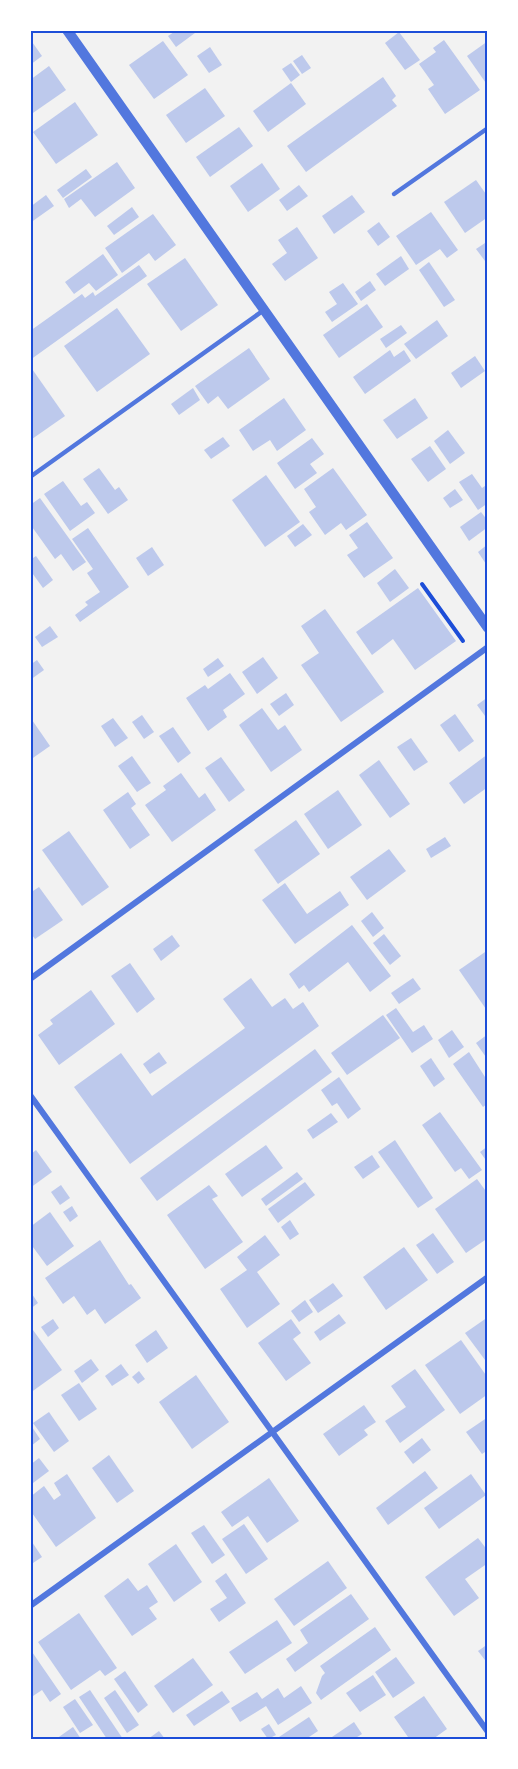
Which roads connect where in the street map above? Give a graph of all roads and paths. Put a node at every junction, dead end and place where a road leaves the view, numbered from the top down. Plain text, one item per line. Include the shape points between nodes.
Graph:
1 (67, 30) edge
2 (488, 128) edge
3 (394, 194) dead end
4 (264, 310) junction
5 (30, 477) edge
6 (422, 584) dead end
7 (488, 628) edge
8 (463, 642) dead end
9 (488, 647) edge
10 (30, 979) edge
11 (30, 1095) edge
12 (488, 1276) edge
13 (272, 1432) junction
14 (30, 1606) edge
15 (488, 1732) edge

1 - 4 street
2 - 3 lane
4 - 5 lane
4 - 7 street
6 - 8 path
9 - 10 street
11 - 13 street
12 - 13 street
13 - 14 street
13 - 15 street

